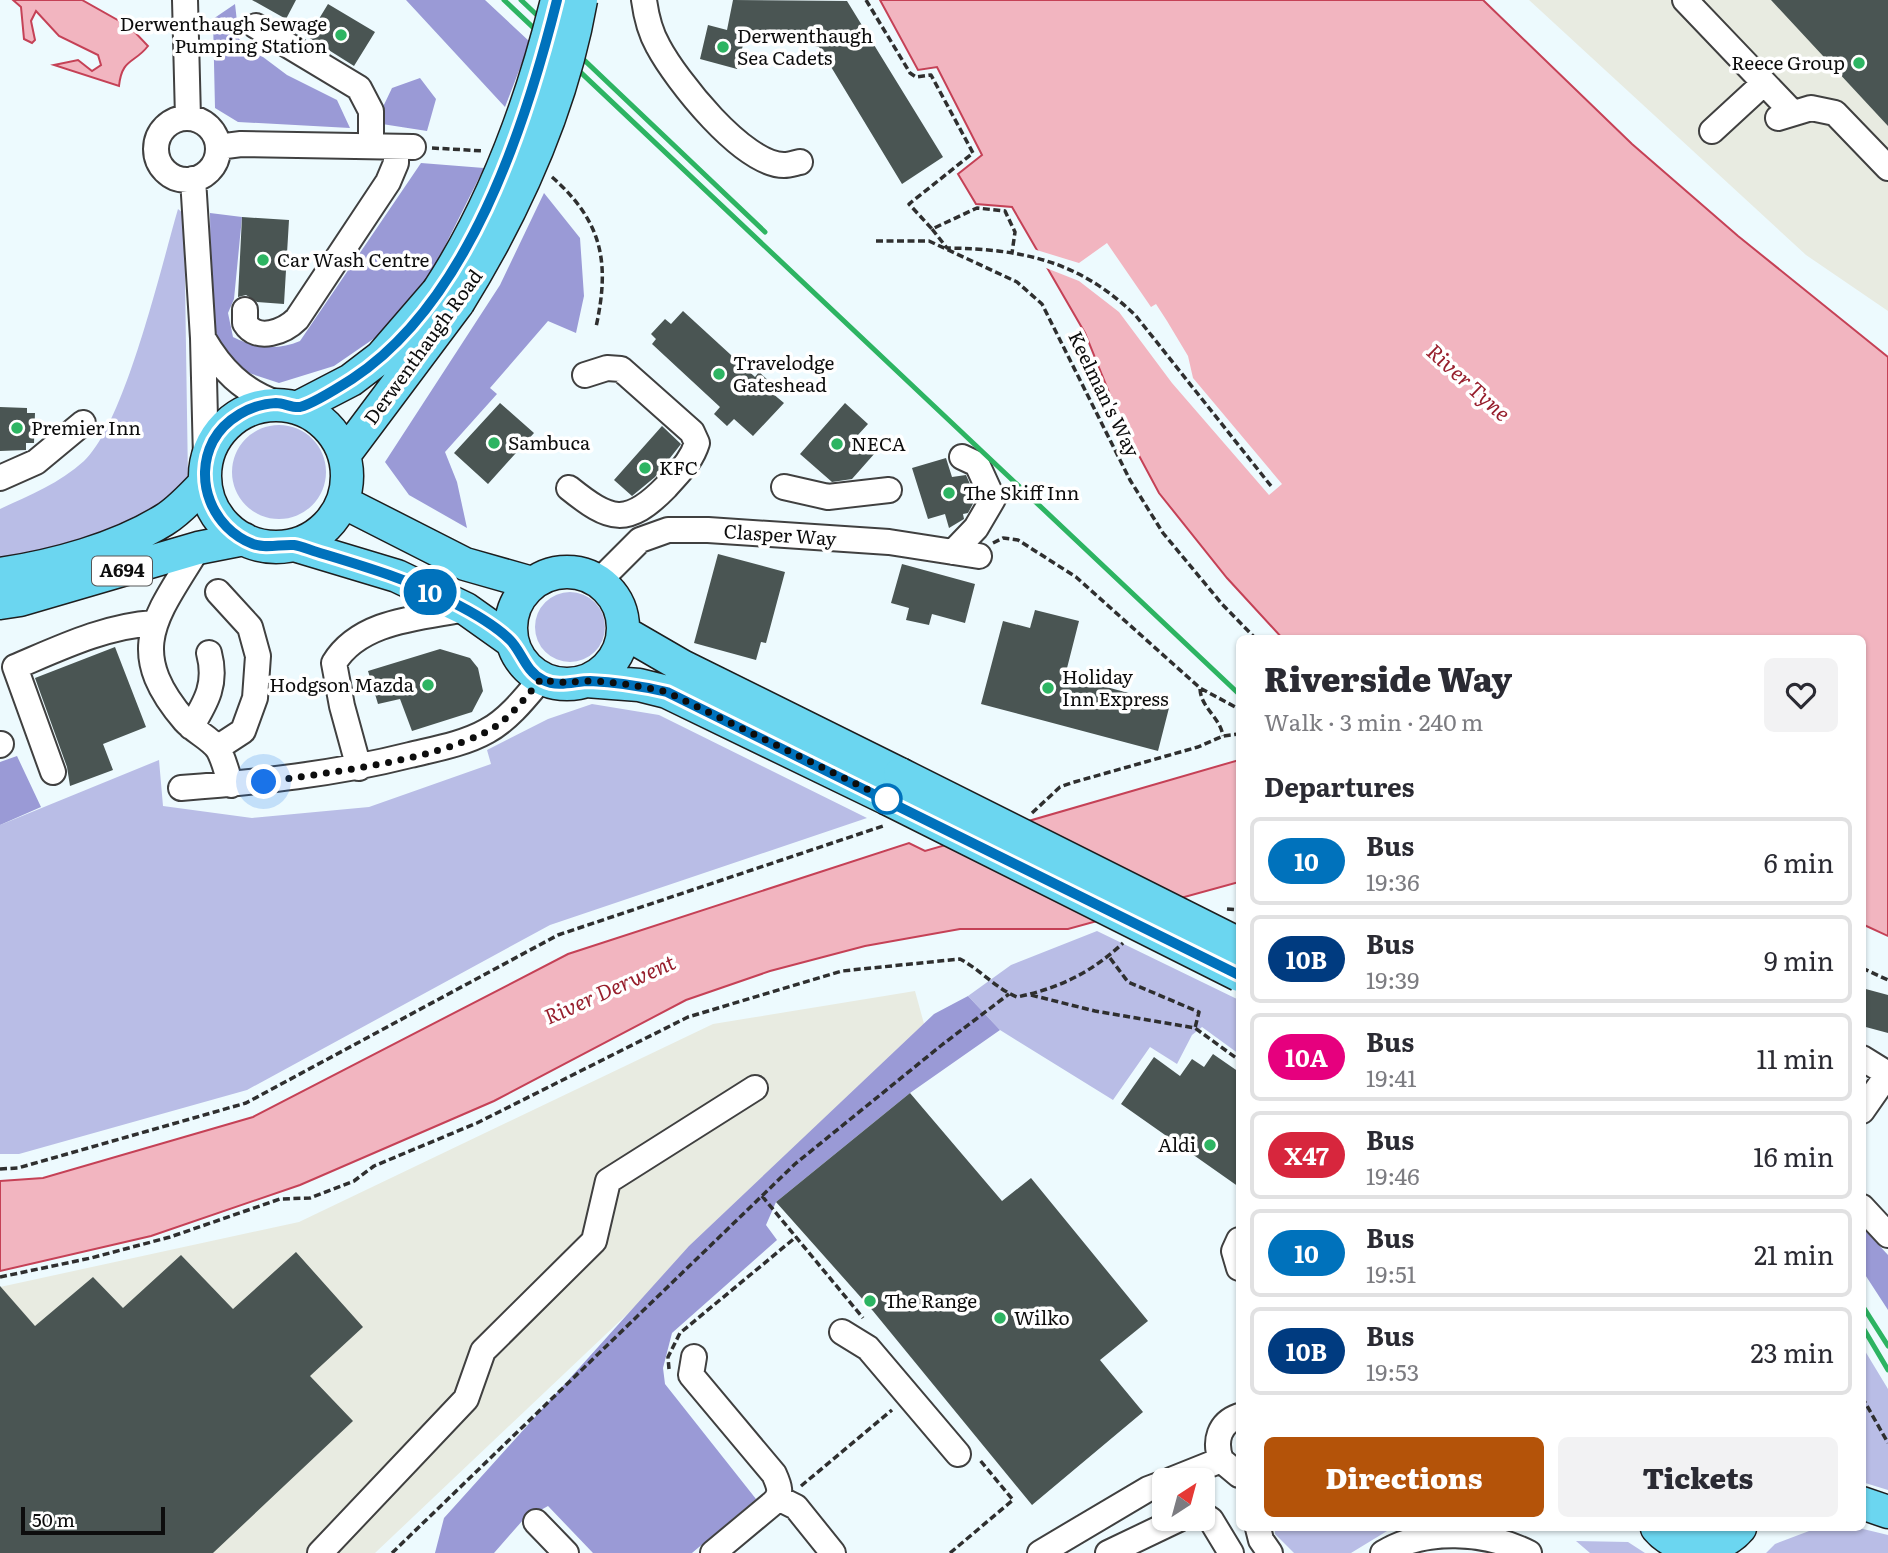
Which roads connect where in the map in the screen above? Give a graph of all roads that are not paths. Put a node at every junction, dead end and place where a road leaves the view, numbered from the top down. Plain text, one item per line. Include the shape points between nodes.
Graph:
1 (186, 0) edge
2 (557, 0) edge
3 (581, 0) edge
4 (645, 0) edge
5 (1685, 0) edge
6 (256, 26) dead end
7 (1763, 84) junction
8 (188, 118) junction
9 (1712, 131) dead end
10 (371, 146) junction
11 (218, 147) junction
12 (800, 162) dead end
13 (1888, 168) edge
14 (193, 179) junction
15 (448, 297) junction
16 (245, 310) dead end
17 (203, 338) junction
18 (585, 375) dead end
19 (288, 405) junction
20 (83, 423) dead end
21 (345, 454) junction
22 (962, 457) dead end
23 (205, 472) junction
24 (0, 478) edge
25 (784, 486) dead end
26 (569, 488) dead end
27 (889, 491) dead end
28 (343, 502) junction
29 (244, 539) junction
30 (294, 545) junction
31 (198, 548) junction
32 (953, 552) junction
33 (979, 556) road end
34 (0, 574) edge
35 (599, 581) junction
36 (532, 583) junction
37 (218, 592) dead end
38 (0, 603) edge
39 (466, 609) junction
40 (155, 620) junction
41 (625, 633) junction
42 (511, 641) junction
43 (209, 653) dead end
44 (541, 679) junction
45 (586, 681) junction
46 (191, 727) junction
47 (218, 748) junction
48 (359, 768) junction
49 (53, 772) dead end
50 (231, 785) junction
51 (181, 788) dead end
52 (892, 799) junction
53 (1236, 943) edge
54 (1236, 973) edge
55 (1866, 1060) edge
56 (1888, 1074) edge
57 (755, 1088) dead end
58 (1866, 1105) edge
59 (1866, 1211) edge
60 (1888, 1236) edge
61 (842, 1332) dead end
62 (694, 1357) dead end
63 (1236, 1418) edge
64 (958, 1454) dead end
65 (1230, 1468) edge
66 (1152, 1488) edge
67 (787, 1502) junction
68 (536, 1522) dead end
69 (1215, 1527) edge
70 (1153, 1531) edge
71 (1259, 1531) edge
72 (1737, 1538) edge
73 (1668, 1540) edge
74 (1490, 1547) edge
75 (320, 1553) edge
76 (566, 1553) edge
77 (712, 1553) edge
78 (833, 1553) edge
79 (1040, 1553) edge
80 (1108, 1553) edge
81 (1231, 1553) edge
82 (1270, 1553) edge
83 (1383, 1553) edge
84 (1529, 1553) edge

1 - 8 street
2 - 15 main road, A694, bridge via 530,97
3 - 15 main road, Derwenthaugh Road / A694, bridge via 529,170 491,250
4 - 12 street via 657,45 712,117 753,154 782,166
5 - 7 street
6 - 10 street via 359,88 371,111
7 - 9 street
7 - 13 street via 1785,116 1811,108 1835,113
8 - 11 street via 205,124
8 - 14 street via 168,125 157,143 157,153 165,171
10 - 11 street
10 - 16 street via 404,147 388,182 297,319 280,332 255,332 246,323
11 - 14 street via 212,167
14 - 17 street
15 - 19 main road, A694 via 351,380
15 - 21 main road, Derwenthaugh Road / A694
17 - 19 street via 217,363 242,386
17 - 23 street
18 - 26 street via 621,369 692,432 697,443 692,459 645,508 628,515 608,515
19 - 21 main road via 332,434
19 - 23 main road, A694 via 252,407 230,419 214,439
20 - 24 street via 36,461
21 - 28 main road via 348,469
22 - 32 street via 977,464 993,499 976,528
23 - 29 main road, A694 via 212,509
23 - 34 main road, A694 via 165,520 113,544
25 - 27 street via 828,497
28 - 30 main road via 330,523 311,539
28 - 36 main road via 466,564
29 - 30 main road, A694 via 269,547
29 - 31 main road, A694
30 - 39 main road via 397,576
31 - 38 main road, A694
31 - 40 street
32 - 33 street, Clasper Way
32 - 35 street, Clasper Way via 889,542 668,530 640,540
35 - 36 main road via 571,572 550,574
35 - 41 main road via 619,604
36 - 42 main road via 518,598
37 - 47 street via 250,627 258,656 255,698 243,731
39 - 42 main road
39 - 48 street via 408,620 361,635 344,647 334,663
40 - 46 street via 149,641 161,690
40 - 49 street via 76,642 15,667
41 - 45 main road via 606,670
41 - 52 main road
42 - 44 main road via 520,659
43 - 46 street via 214,671 211,692
44 - 45 main road via 567,684
44 - 48 street via 488,731
45 - 52 main road via 667,692
46 - 47 street
47 - 50 street
48 - 50 street
50 - 51 street
52 - 53 main road, bridge
52 - 54 main road, bridge
55 - 56 street
56 - 58 street
57 - 75 street via 608,1181 594,1241 483,1351 466,1399
59 - 60 street
61 - 64 street via 868,1348
62 - 67 street via 691,1375 774,1474
63 - 65 street via 1226,1423 1217,1441
66 - 79 street
67 - 77 street
67 - 78 street
68 - 76 street
69 - 81 street
70 - 80 street
71 - 82 street
72 - 73 main road via 1705,1548
74 - 83 street via 1442,1535 1401,1542
74 - 84 street

